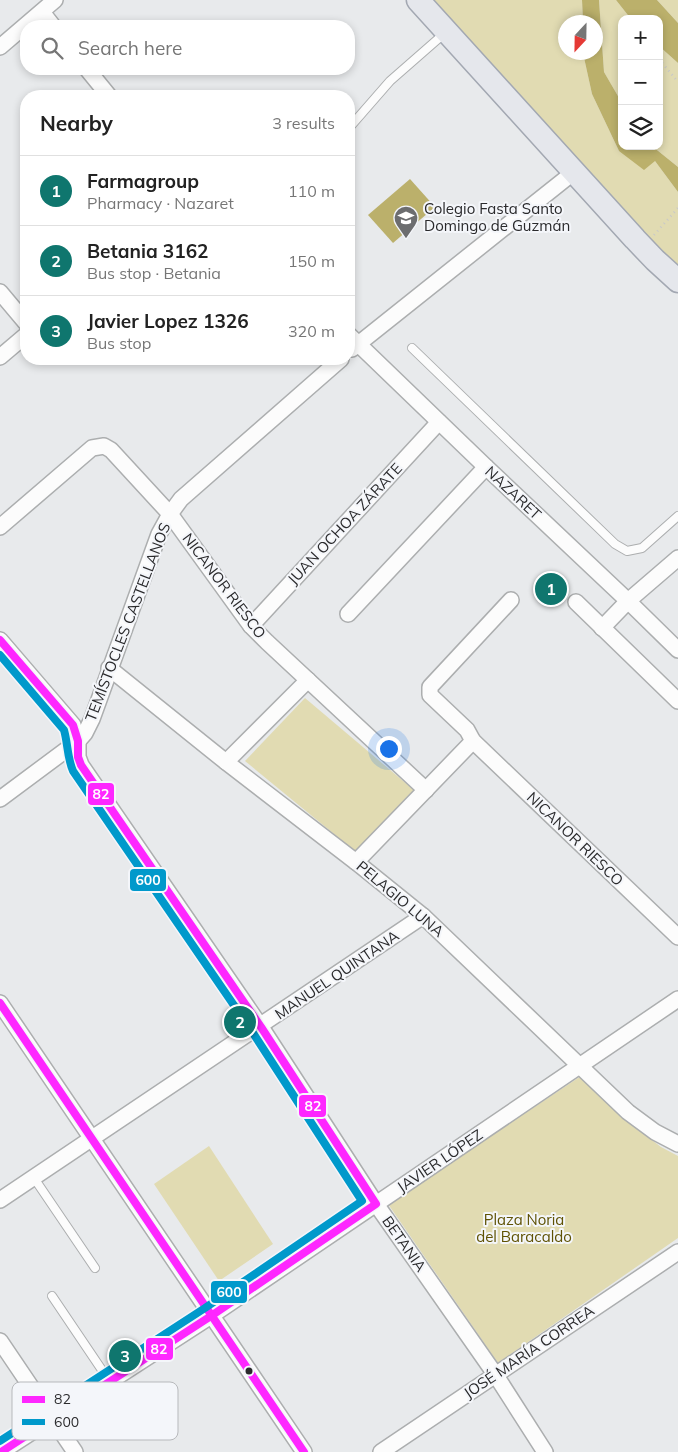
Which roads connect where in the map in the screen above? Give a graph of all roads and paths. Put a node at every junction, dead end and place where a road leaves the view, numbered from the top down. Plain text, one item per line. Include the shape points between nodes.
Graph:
1 (55, 0) edge
2 (418, 0) edge
3 (42, 12) junction
4 (32, 20) edge
5 (48, 20) edge
6 (20, 30) edge
7 (447, 31) junction
8 (0, 47) edge
9 (660, 60) edge
10 (92, 75) edge
11 (678, 82) edge
12 (104, 90) edge
13 (355, 121) edge
14 (574, 172) junction
15 (678, 208) edge
16 (661, 229) dead end
17 (678, 281) edge
18 (0, 292) edge
19 (20, 316) edge
20 (20, 340) edge
21 (355, 341) edge
22 (355, 346) edge
23 (412, 348) dead end
24 (0, 357) edge
25 (334, 365) edge
26 (439, 422) junction
27 (486, 467) junction
28 (170, 514) junction
29 (678, 516) edge
30 (0, 527) edge
31 (678, 558) edge
32 (511, 600) dead end
33 (628, 600) junction
34 (576, 602) dead end
35 (348, 614) dead end
36 (251, 626) junction
37 (602, 628) junction
38 (0, 640) edge
39 (678, 650) edge
40 (109, 668) junction
41 (308, 680) junction
42 (678, 701) edge
43 (473, 741) junction
44 (78, 742) junction
45 (226, 762) junction
46 (426, 790) junction
47 (0, 800) edge
48 (356, 862) junction
49 (423, 916) junction
50 (678, 937) edge
51 (678, 999) edge
52 (0, 1003) edge
53 (260, 1027) junction
54 (581, 1066) junction
55 (93, 1138) junction
56 (678, 1144) edge
57 (34, 1178) junction
58 (0, 1200) edge
59 (376, 1204) junction
60 (678, 1252) edge
61 (95, 1268) dead end
62 (52, 1296) dead end
63 (210, 1316) junction
64 (0, 1341) edge
65 (495, 1374) junction
66 (28, 1382) edge
67 (110, 1382) joint
68 (19, 1440) edge
69 (67, 1440) edge
70 (1, 1452) edge
71 (75, 1452) edge
72 (304, 1452) edge
73 (381, 1452) edge
74 (545, 1452) edge

1 - 3 street
2 - 7 main road
3 - 4 street
3 - 5 street
6 - 8 street
7 - 13 lane via 390,81
7 - 14 main road
9 - 11 path
10 - 12 street
14 - 17 main road
14 - 21 street
15 - 16 path
18 - 19 street
20 - 24 street
22 - 26 street, NAZARET
23 - 29 lane via 615,544 627,551 642,548
25 - 28 street, TEMÍSTOCLES CASTELLANOS via 181,500
26 - 27 street, NAZARET
26 - 36 street, JUAN OCHOA ZÁRATE
27 - 33 street, NAZARET
27 - 35 street
28 - 30 street, NICANOR RIESCO via 119,456 104,446 92,448
28 - 36 street, NICANOR RIESCO
28 - 40 street, TEMÍSTOCLES CASTELLANOS via 159,534
31 - 33 street
32 - 43 street, NICANOR RIESCO via 430,686 430,695
33 - 37 street
33 - 39 street, NAZARET
34 - 37 street
36 - 41 street, NICANOR RIESCO
37 - 42 street
38 - 44 street, BETANIA via 73,725
40 - 44 street, TEMÍSTOCLES CASTELLANOS via 92,719
40 - 45 street, PELAGIO LUNA
41 - 45 street
41 - 46 street, NICANOR RIESCO
43 - 46 street
43 - 50 street, NICANOR RIESCO
44 - 47 street, TEMÍSTOCLES CASTELLANOS
44 - 53 street, BETANIA via 81,765
45 - 48 street, PELAGIO LUNA
46 - 48 street
48 - 49 street, PELAGIO LUNA
49 - 53 street, MANUEL QUINTANA
49 - 54 street, PELAGIO LUNA
51 - 54 street, JAVIER LÓPEZ
52 - 55 street
53 - 55 street, MANUEL QUINTANA
53 - 59 street, BETANIA
54 - 56 street, PELAGIO LUNA via 637,1120
54 - 59 street, JAVIER LÓPEZ
55 - 57 street, MANUEL QUINTANA
55 - 63 street
57 - 58 street, MANUEL QUINTANA
57 - 61 lane
59 - 63 street, JAVIER LÓPEZ
59 - 65 street, BETANIA
60 - 65 street, JOSÉ MARÍA CORREA
62 - 67 lane
63 - 67 street, JAVIER LÓPEZ
63 - 72 street
64 - 66 street
65 - 73 street, JOSÉ MARÍA CORREA
65 - 74 street, BETANIA
68 - 70 street, JAVIER LÓPEZ
69 - 71 street

